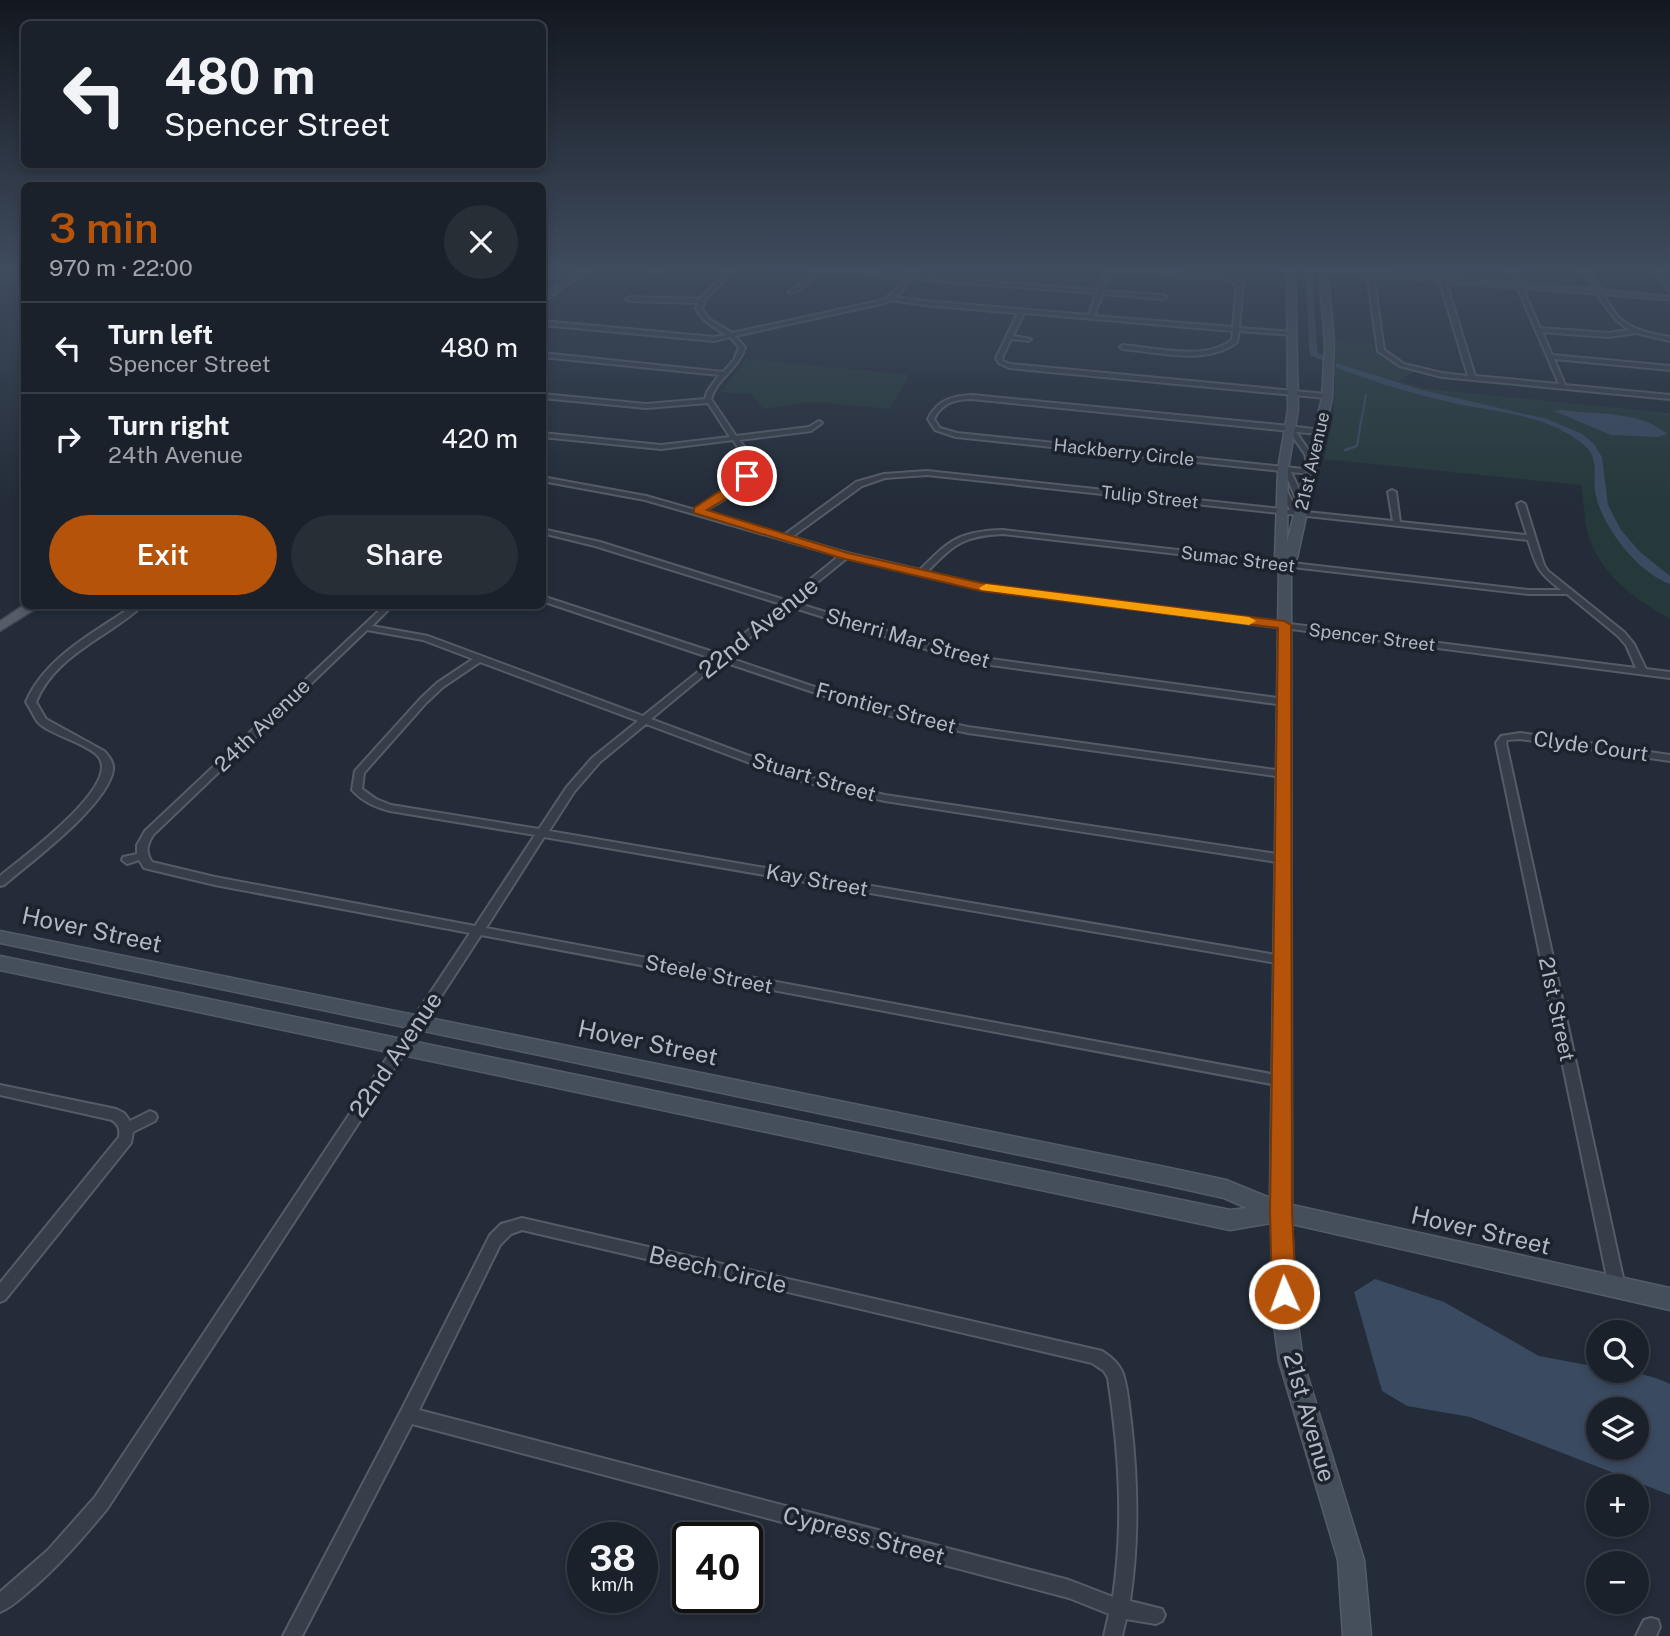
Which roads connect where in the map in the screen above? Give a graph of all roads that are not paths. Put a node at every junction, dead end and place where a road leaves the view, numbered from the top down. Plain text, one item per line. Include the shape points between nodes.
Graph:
1 (741, 346) edge
2 (1005, 346) edge
3 (1230, 346) edge
4 (1292, 346) edge
5 (1331, 346) edge
6 (1380, 346) edge
7 (1462, 346) edge
8 (1545, 346) edge
9 (1123, 347) dead end
10 (1227, 349) junction
11 (1238, 352) dead end
12 (546, 355) edge
13 (1550, 357) junction
14 (1004, 364) junction
15 (995, 366) dead end
16 (1670, 368) edge
17 (724, 374) junction
18 (1472, 378) junction
19 (1563, 387) junction
20 (1293, 393) junction
21 (546, 396) edge
22 (1326, 396) junction
23 (1670, 397) edge
24 (709, 401) junction
25 (819, 424) dead end
26 (1290, 428) junction
27 (937, 429) junction
28 (928, 430) dead end
29 (1320, 432) junction
30 (546, 435) edge
31 (735, 439) junction
32 (1283, 469) junction
33 (1311, 470) junction
34 (546, 480) edge
35 (1282, 489) junction
36 (1392, 492) dead end
37 (1521, 504) dead end
38 (698, 511) junction
39 (1300, 511) junction
40 (1281, 512) junction
41 (1397, 524) junction
42 (546, 532) edge
43 (1293, 534) junction
44 (787, 537) junction
45 (1531, 538) junction
46 (845, 555) junction
47 (1284, 564) junction
48 (921, 574) junction
49 (1569, 592) junction
50 (546, 599) edge
51 (788, 603) junction
52 (28, 609) edge
53 (134, 609) edge
54 (384, 609) edge
55 (1284, 625) junction
56 (0, 627) edge
57 (364, 627) junction
58 (480, 658) junction
59 (720, 658) junction
60 (1642, 671) junction
61 (1670, 675) edge
62 (1284, 702) junction
63 (645, 720) junction
64 (1511, 736) joint
65 (1670, 758) edge
66 (1283, 774) junction
67 (357, 785) junction
68 (345, 793) dead end
69 (541, 833) junction
70 (141, 852) junction
71 (1283, 859) junction
72 (127, 860) dead end
73 (0, 882) edge
74 (478, 930) junction
75 (0, 937) edge
76 (1282, 960) junction
77 (0, 963) edge
78 (417, 1021) junction
79 (399, 1046) junction
80 (1282, 1081) junction
81 (0, 1090) edge
82 (150, 1117) dead end
83 (128, 1128) junction
84 (1281, 1212) junction
85 (1616, 1287) junction
86 (0, 1295) edge
87 (1670, 1299) edge
88 (408, 1415) junction
89 (0, 1603) edge
90 (1121, 1609) junction
91 (1156, 1615) dead end
92 (292, 1636) edge
93 (1113, 1636) edge
94 (1357, 1636) edge

1 - 17 street via 742,352
2 - 14 street via 999,358
3 - 10 street
4 - 20 street, 21st Avenue
5 - 22 street, 21st Avenue
6 - 18 street via 1402,365
7 - 18 street
8 - 13 street
9 - 10 street via 1187,353
10 - 11 street
12 - 17 street
13 - 16 street
13 - 19 street
14 - 15 street
14 - 20 street
17 - 24 street via 709,393
18 - 19 street
19 - 23 street
20 - 22 street
20 - 26 street, 21st Avenue
21 - 24 street via 646,406
22 - 29 street, 21st Avenue
24 - 31 street
25 - 31 street via 811,429
26 - 27 street, Hackberry Circle via 949,397 931,419
26 - 29 street, Hackberry Circle
26 - 32 street, 21st Avenue
26 - 33 street via 1308,454
27 - 28 street, Hackberry Circle
27 - 32 street, Hackberry Circle via 956,435
29 - 33 street, 21st Avenue
30 - 31 street via 661,447
31 - 38 street via 748,458 747,476 741,485
32 - 33 street, Hackberry Circle
32 - 35 street, 21st Avenue
32 - 39 street via 1289,474
33 - 39 street, 21st Avenue
34 - 38 street, Spencer Street via 614,490
35 - 39 street
35 - 40 street, 21st Avenue
36 - 41 street
37 - 45 street
38 - 44 street, Spencer Street
39 - 40 street, Tulip Street
39 - 41 street, Tulip Street
39 - 43 street, 21st Avenue
40 - 43 street
40 - 44 street, Tulip Street via 909,473 859,484
40 - 47 street, 21st Avenue via 1280,559
41 - 45 street, Tulip Street
42 - 51 street, Sherri Mar Street
43 - 47 street, 21st Avenue via 1291,558
44 - 46 street, Spencer Street
45 - 49 street via 1540,565
46 - 48 street, Spencer Street
46 - 51 street, 22nd Avenue
47 - 48 street, Sumac Street via 986,532 952,542
47 - 49 street, Sumac Street via 1528,592
47 - 55 street, 21st Avenue
48 - 55 street, Spencer Street via 1035,595
49 - 60 street via 1630,644
50 - 59 street, Frontier Street
51 - 59 street, 22nd Avenue
51 - 62 street, Sherri Mar Street via 991,663
52 - 56 main road
53 - 73 street via 52,668 33,691 31,702 42,721 99,751 108,769 90,803
54 - 57 street, 24th Avenue
55 - 60 street, Spencer Street
55 - 62 street, 21st Avenue
57 - 58 street, Stuart Street via 425,638
57 - 70 street, 24th Avenue via 149,833
58 - 63 street, Stuart Street
58 - 67 street via 422,701 363,768
59 - 63 street, 22nd Avenue
59 - 66 street, Frontier Street via 872,709 931,723
60 - 61 street, Spencer Street
62 - 66 street, 21st Avenue
63 - 69 street, 22nd Avenue via 596,760
63 - 71 street, Stuart Street via 797,777 840,788
64 - 65 street, Clyde Court
64 - 85 street, 21st Street via 1501,743
66 - 71 street, 21st Avenue
67 - 68 street
67 - 69 street, Kay Street via 367,800 378,805
69 - 74 street, 22nd Avenue
69 - 76 street, Kay Street
70 - 72 street
70 - 74 street, Steele Street via 154,868
71 - 76 street, 21st Avenue
74 - 78 street, 22nd Avenue
74 - 80 street, Steele Street
75 - 78 street, Hover Street
76 - 80 street, 21st Avenue
77 - 79 street, Hover Street
78 - 79 street, 22nd Avenue
78 - 84 street, Hover Street via 1226,1189
79 - 84 street, Hover Street via 1230,1220
79 - 89 street, 22nd Avenue via 101,1503 62,1550
80 - 84 street, 21st Avenue
81 - 83 street via 116,1115
82 - 83 street
83 - 86 street via 126,1139
84 - 85 street, Hover Street
84 - 94 street, 21st Avenue via 1291,1361 1351,1560
85 - 87 street, Hover Street
88 - 90 street, Cypress Street via 1055,1585
88 - 90 street, Beech Circle via 495,1240 506,1229 522,1224 1096,1356 1116,1376 1128,1448 1129,1526
88 - 92 street, Beech Circle
90 - 91 street, Cypress Street
90 - 93 street, Beech Circle

